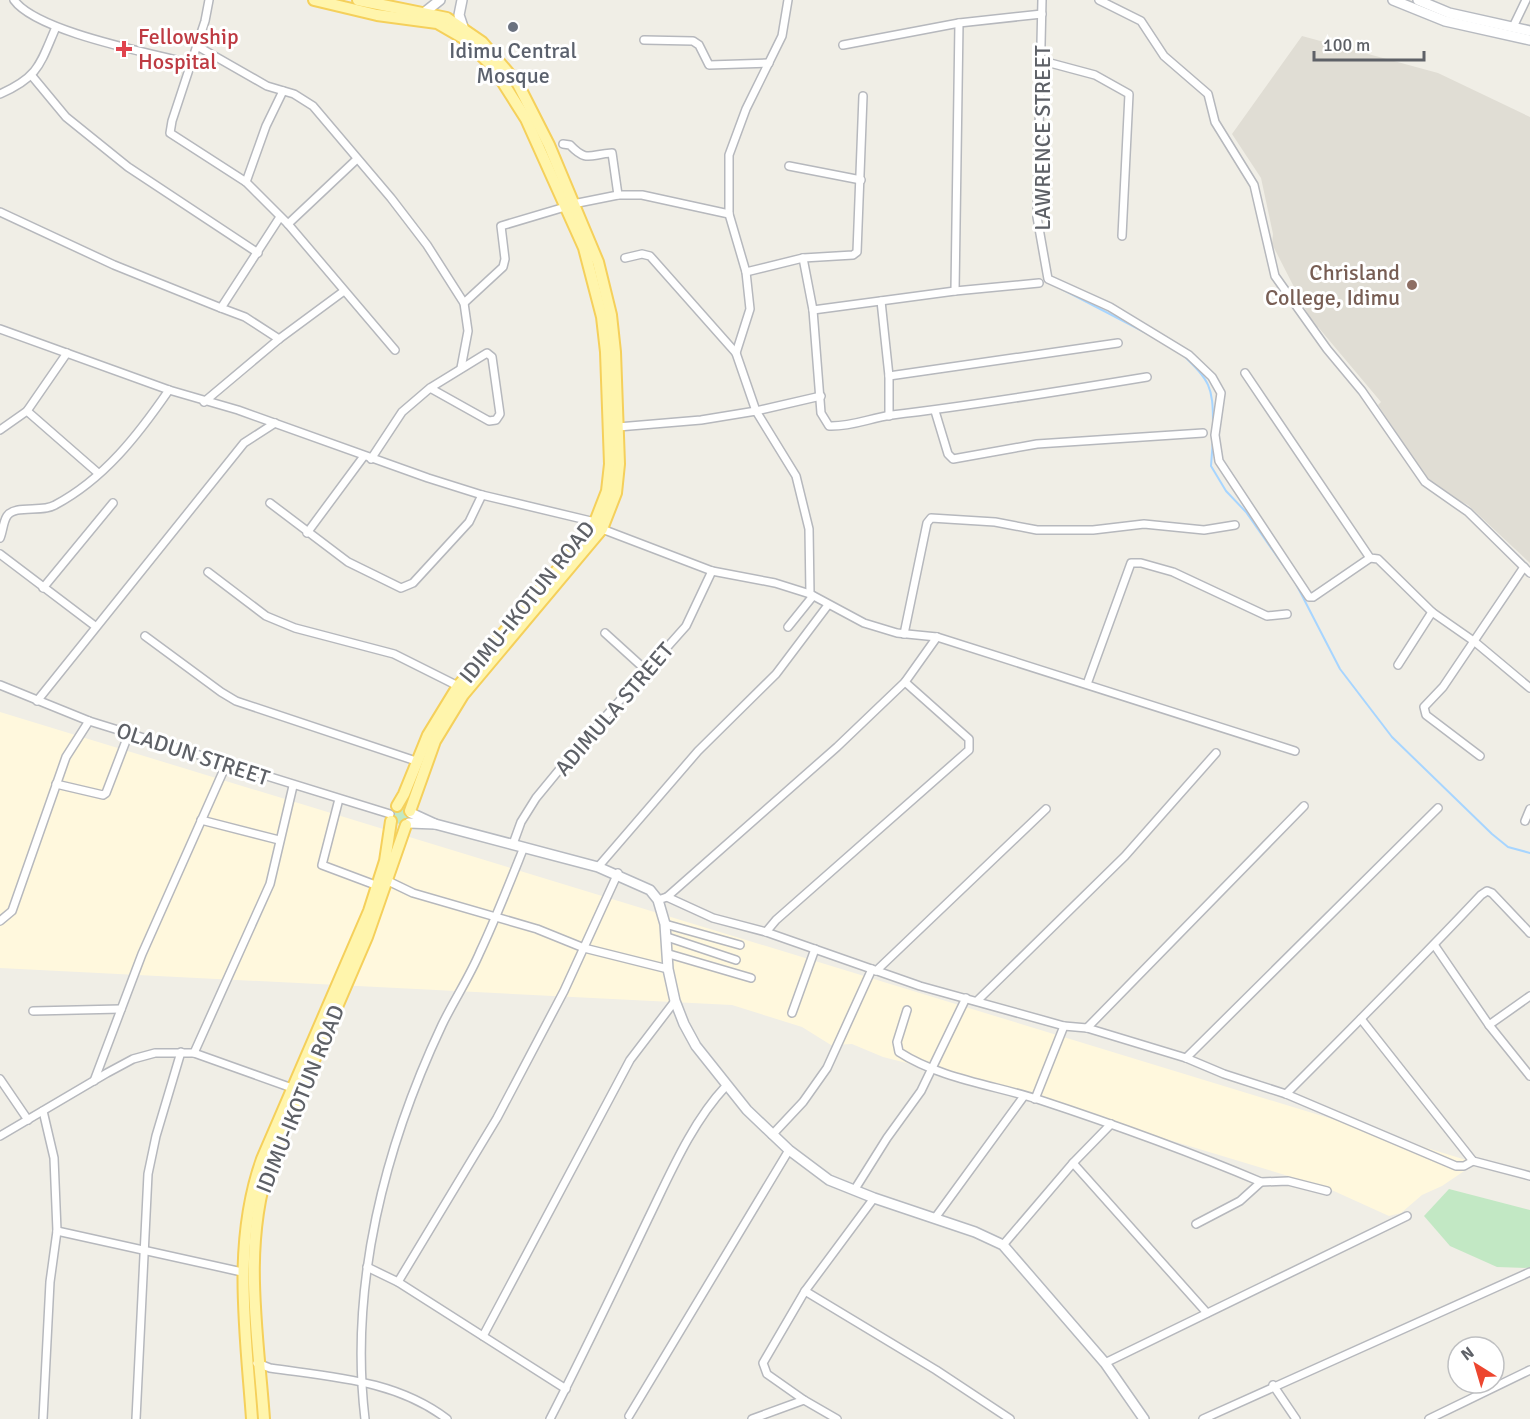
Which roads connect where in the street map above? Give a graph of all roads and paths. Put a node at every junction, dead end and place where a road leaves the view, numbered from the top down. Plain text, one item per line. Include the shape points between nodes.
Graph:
1 (14, 0) edge
2 (209, 0) edge
3 (314, 0) edge
4 (358, 0) edge
5 (440, 0) edge
6 (462, 0) edge
7 (788, 0) edge
8 (1042, 0) edge
9 (1099, 0) edge
10 (1393, 0) edge
11 (1418, 0) edge
12 (1526, 0) edge
13 (424, 12) junction
14 (1042, 14) junction
15 (958, 22) junction
16 (56, 27) junction
17 (463, 27) junction
18 (1513, 27) junction
19 (1530, 31) edge
20 (644, 40) dead end
21 (1530, 40) edge
22 (843, 45) dead end
23 (197, 46) junction
24 (1039, 60) junction
25 (192, 63) junction
26 (769, 63) junction
27 (32, 76) junction
28 (283, 91) junction
29 (0, 94) edge
30 (863, 96) dead end
31 (563, 144) dead end
32 (357, 159) junction
33 (789, 166) dead end
34 (861, 180) junction
35 (246, 182) junction
36 (618, 195) junction
37 (569, 206) junction
38 (0, 212) edge
39 (729, 214) junction
40 (280, 217) junction
41 (288, 224) junction
42 (1122, 236) dead end
43 (258, 252) junction
44 (625, 258) dead end
45 (803, 258) junction
46 (746, 272) junction
47 (1040, 283) dead end
48 (345, 291) junction
49 (954, 291) junction
50 (881, 301) junction
51 (464, 303) junction
52 (221, 308) junction
53 (813, 310) junction
54 (0, 329) edge
55 (279, 339) junction
56 (1118, 343) dead end
57 (395, 350) dead end
58 (67, 353) junction
59 (736, 353) junction
60 (461, 368) junction
61 (1245, 374) dead end
62 (889, 376) junction
63 (1147, 377) dead end
64 (430, 388) junction
65 (169, 390) junction
66 (821, 396) junction
67 (204, 402) junction
68 (27, 411) junction
69 (756, 411) junction
70 (935, 411) junction
71 (889, 416) junction
72 (275, 423) junction
73 (618, 427) junction
74 (0, 430) edge
75 (1203, 433) dead end
76 (368, 458) junction
77 (98, 473) junction
78 (482, 495) junction
79 (113, 503) dead end
80 (270, 503) dead end
81 (1235, 525) dead end
82 (598, 526) junction
83 (307, 533) junction
84 (0, 538) edge
85 (0, 554) edge
86 (1370, 558) junction
87 (1527, 570) edge
88 (712, 571) junction
89 (208, 572) dead end
90 (43, 588) junction
91 (811, 595) junction
92 (828, 605) junction
93 (1432, 612) junction
94 (1287, 614) dead end
95 (95, 626) junction
96 (788, 627) dead end
97 (604, 633) dead end
98 (904, 634) junction
99 (145, 636) dead end
100 (937, 637) junction
101 (1475, 642) junction
102 (1398, 665) dead end
103 (648, 672) junction
104 (905, 682) junction
105 (1087, 684) junction
106 (0, 685) edge
107 (458, 686) junction
108 (1530, 688) edge
109 (37, 701) junction
110 (89, 721) junction
111 (129, 733) junction
112 (1295, 751) dead end
113 (1216, 753) dead end
114 (1480, 756) dead end
115 (416, 761) junction
116 (226, 765) junction
117 (56, 784) junction
118 (294, 786) junction
119 (339, 799) junction
120 (1304, 806) dead end
121 (1438, 808) dead end
122 (1046, 809) dead end
123 (1530, 809) edge
124 (392, 814) junction
125 (409, 818) junction
126 (201, 820) junction
127 (1526, 821) dead end
128 (279, 840) junction
129 (513, 844) junction
130 (524, 847) junction
131 (598, 867) junction
132 (618, 873) junction
133 (388, 880) junction
134 (378, 886) junction
135 (663, 898) junction
136 (495, 916) junction
137 (0, 921) edge
138 (665, 924) junction
139 (766, 932) junction
140 (1530, 933) edge
141 (667, 937) junction
142 (740, 945) dead end
143 (1435, 946) junction
144 (584, 948) junction
145 (815, 949) junction
146 (669, 954) junction
147 (736, 960) dead end
148 (668, 969) junction
149 (874, 970) junction
150 (751, 978) dead end
151 (1530, 996) edge
152 (966, 998) junction
153 (675, 1000) junction
154 (978, 1000) junction
155 (121, 1009) junction
156 (907, 1010) dead end
157 (33, 1011) dead end
158 (792, 1013) dead end
159 (1361, 1019) junction
160 (1489, 1025) junction
161 (1064, 1026) junction
162 (1087, 1028) junction
163 (181, 1052) junction
164 (194, 1053) junction
165 (1186, 1058) junction
166 (932, 1069) junction
167 (1530, 1076) edge
168 (0, 1079) edge
169 (94, 1081) junction
170 (726, 1086) junction
171 (292, 1089) junction
172 (1286, 1094) junction
173 (1024, 1096) junction
174 (1035, 1099) junction
175 (43, 1111) junction
176 (28, 1120) junction
177 (1111, 1124) junction
178 (772, 1135) junction
179 (0, 1136) edge
180 (789, 1150) junction
181 (1473, 1161) junction
182 (1073, 1163) junction
183 (1530, 1176) edge
184 (1261, 1182) junction
185 (855, 1189) junction
186 (1326, 1191) dead end
187 (874, 1198) junction
188 (1407, 1216) dead end
189 (935, 1218) junction
190 (1196, 1224) dead end
191 (57, 1231) junction
192 (1003, 1245) junction
193 (144, 1252) junction
194 (367, 1267) junction
195 (242, 1272) junction
196 (1530, 1272) edge
197 (398, 1282) junction
198 (805, 1291) junction
199 (1207, 1313) junction
200 (483, 1336) junction
201 (248, 1362) junction
202 (260, 1363) junction
203 (1105, 1363) junction
204 (1530, 1370) edge
205 (360, 1380) junction
206 (1273, 1385) junction
207 (566, 1389) junction
208 (804, 1400) junction
209 (629, 1416) dead end
210 (43, 1419) edge
211 (136, 1419) edge
212 (252, 1419) edge
213 (264, 1419) edge
214 (365, 1419) edge
215 (447, 1419) edge
216 (550, 1419) edge
217 (752, 1419) edge
218 (837, 1419) edge
219 (1010, 1419) edge
220 (1144, 1419) edge
221 (1203, 1419) edge
222 (1296, 1419) edge
223 (1429, 1419) edge

1 - 16 street via 19,7
2 - 23 street
3 - 37 main road, IDIMU-IKOTUN ROAD via 452,29 498,75
4 - 13 main road, IDIMU-IKOTUN ROAD
5 - 13 street
6 - 17 street via 459,15
7 - 26 street via 782,36
8 - 14 street, LAWRENCE STREET
9 - 87 street via 1141,21 1164,56 1208,94 1215,122 1254,185 1275,276 1425,482 1468,512
10 - 21 street via 1445,21
11 - 18 street via 1449,12
12 - 18 street
13 - 17 main road, IDIMU-IKOTUN ROAD
14 - 15 street
14 - 24 street, LAWRENCE STREET
15 - 22 street
15 - 49 street
16 - 25 street
16 - 27 street
17 - 37 main road, IDIMU-IKOTUN ROAD via 482,42 518,84 549,146
18 - 19 street
20 - 26 street via 693,41 709,64
23 - 25 street
23 - 28 street
24 - 42 street via 1095,75 1130,94
24 - 86 street, LAWRENCE STREET via 1037,217 1050,281 1110,307 1189,355 1212,377 1221,393 1215,435 1219,461 1309,597
25 - 35 street via 170,133
26 - 39 street via 729,155
27 - 29 street
27 - 43 street via 66,117 128,167
28 - 32 street via 313,106
28 - 35 street
30 - 34 street
31 - 36 street via 586,157 612,153
32 - 41 street
32 - 51 street via 427,245
33 - 34 street
34 - 45 street via 858,252
35 - 40 street
36 - 37 street
36 - 39 street via 642,195
37 - 51 street via 501,226 503,267
37 - 73 main road, IDIMU-IKOTUN ROAD via 598,262 611,315
37 - 82 main road, IDIMU-IKOTUN ROAD via 594,279 606,352 610,464
38 - 52 street via 114,265
39 - 46 street
40 - 41 street
40 - 43 street
41 - 48 street
43 - 52 street
44 - 59 street via 650,256
45 - 46 street
45 - 53 street
46 - 59 street via 750,309
47 - 49 street
48 - 55 street
48 - 57 street
49 - 50 street
50 - 53 street
50 - 62 street
51 - 60 street via 468,331
52 - 55 street via 245,317
53 - 66 street
54 - 58 street
55 - 67 street
56 - 62 street
58 - 65 street
58 - 68 street
59 - 69 street
60 - 64 street
60 - 64 street via 488,353 492,357 500,414 496,420 489,421
61 - 86 street
62 - 71 street
63 - 70 street
64 - 76 street via 402,412
65 - 67 street
65 - 77 street via 129,445
66 - 69 street
66 - 71 street via 821,413 829,426
67 - 72 street
68 - 74 street
68 - 77 street
69 - 73 street
69 - 91 street via 796,476 809,529
70 - 71 street
70 - 75 street via 953,459 1037,444
72 - 76 street
72 - 95 street via 244,443
73 - 82 main road, IDIMU-IKOTUN ROAD via 616,493
76 - 78 street
76 - 83 street
77 - 84 street via 54,506 13,510 5,519
78 - 82 street
78 - 83 street via 468,522 401,588 348,562
79 - 90 street
80 - 83 street
81 - 98 street via 1204,530 1144,524 1093,530 1037,530 995,522 931,518
82 - 88 street
82 - 107 main road, IDIMU-IKOTUN ROAD
82 - 125 main road, IDIMU-IKOTUN ROAD via 463,694 435,741
85 - 90 street
86 - 93 street via 1378,559
87 - 101 street via 1490,616
88 - 91 street via 775,583
88 - 103 street, ADIMULA STREET via 686,626
89 - 107 street via 266,616 295,628 394,654
90 - 95 street
91 - 92 street
91 - 96 street
92 - 98 street via 864,623
92 - 131 street via 776,675 698,751
93 - 101 street
93 - 102 street
94 - 105 street via 1268,616 1173,572 1131,563
95 - 109 street
97 - 103 street
98 - 100 street
99 - 115 street via 236,701
100 - 104 street
100 - 105 street
101 - 108 street
101 - 114 street via 1443,687 1425,703 1424,710
103 - 129 street, ADIMULA STREET via 536,798
104 - 135 street via 837,747
104 - 139 street via 969,740 969,750
105 - 112 street
106 - 109 street, OLADUN STREET
107 - 115 main road, IDIMU-IKOTUN ROAD
109 - 110 street, OLADUN STREET
110 - 111 street, OLADUN STREET
110 - 117 street via 69,750
111 - 116 street, OLADUN STREET
111 - 117 street via 106,793
113 - 154 street via 1125,856
115 - 124 main road, IDIMU-IKOTUN ROAD
116 - 118 street, OLADUN STREET
116 - 126 street
117 - 137 street via 12,911
118 - 119 street, OLADUN STREET
118 - 128 street
119 - 124 street, OLADUN STREET
119 - 134 street via 322,865
120 - 162 street
121 - 165 street
122 - 149 street
123 - 127 street
124 - 125 main road via 396,826
124 - 125 main road via 406,806
124 - 134 main road, IDIMU-IKOTUN ROAD
125 - 129 street
125 - 133 main road, IDIMU-IKOTUN ROAD
126 - 128 street
126 - 155 street
128 - 164 street via 270,884
129 - 130 street
130 - 131 street
130 - 136 street
131 - 132 street
132 - 135 street
132 - 144 street
133 - 136 street via 413,893
133 - 202 main road, IDIMU-IKOTUN ROAD via 262,1187 253,1259
134 - 171 main road, IDIMU-IKOTUN ROAD
135 - 138 street
135 - 139 street via 713,918
136 - 144 street
136 - 194 street via 441,1027 399,1135 386,1174
138 - 141 street
138 - 142 street
139 - 145 street
140 - 143 street via 1487,891
141 - 146 street
141 - 147 street
143 - 159 street
143 - 160 street
144 - 148 street
144 - 197 street via 497,1118
145 - 149 street
145 - 158 street
146 - 148 street
146 - 150 street
148 - 153 street
149 - 152 street
149 - 178 street via 827,1068 803,1102
151 - 160 street
152 - 154 street
152 - 166 street
153 - 170 street via 696,1046
153 - 200 street via 630,1060
154 - 161 street
155 - 157 street
155 - 169 street
156 - 166 street via 897,1042 899,1052
159 - 172 street
159 - 181 street
160 - 167 street
161 - 162 street
161 - 174 street
162 - 165 street
163 - 164 street
163 - 169 street via 143,1055
163 - 193 street via 151,1155
164 - 171 street
165 - 172 street
166 - 173 street
166 - 185 street
168 - 176 street
169 - 175 street
170 - 178 street
170 - 207 street via 712,1101 668,1179
171 - 195 main road, IDIMU-IKOTUN ROAD via 254,1183
172 - 181 street via 1456,1166
173 - 174 street
173 - 189 street
174 - 177 street
175 - 176 street
175 - 191 street via 54,1158
176 - 179 street
177 - 182 street
177 - 184 street
178 - 180 street
180 - 185 street via 829,1180
180 - 209 street
181 - 183 street
182 - 192 street
182 - 199 street
184 - 186 street via 1288,1181
184 - 190 street via 1240,1201
185 - 187 street
187 - 189 street
187 - 198 street
188 - 199 street
189 - 192 street
191 - 193 street
191 - 210 street via 50,1282
192 - 203 street
193 - 195 street
193 - 211 street
194 - 197 street
194 - 205 street
195 - 201 main road, IDIMU-IKOTUN ROAD
196 - 206 street
197 - 200 street
198 - 208 street via 764,1363 767,1374
198 - 219 street
199 - 203 street
200 - 207 street
201 - 202 street
201 - 212 main road, IDIMU-IKOTUN ROAD
202 - 205 street via 270,1368
202 - 213 main road, IDIMU-IKOTUN ROAD
203 - 220 street
204 - 223 street
205 - 214 street
205 - 215 street via 414,1396
206 - 221 street
206 - 222 street
207 - 216 street
208 - 217 street
208 - 218 street

